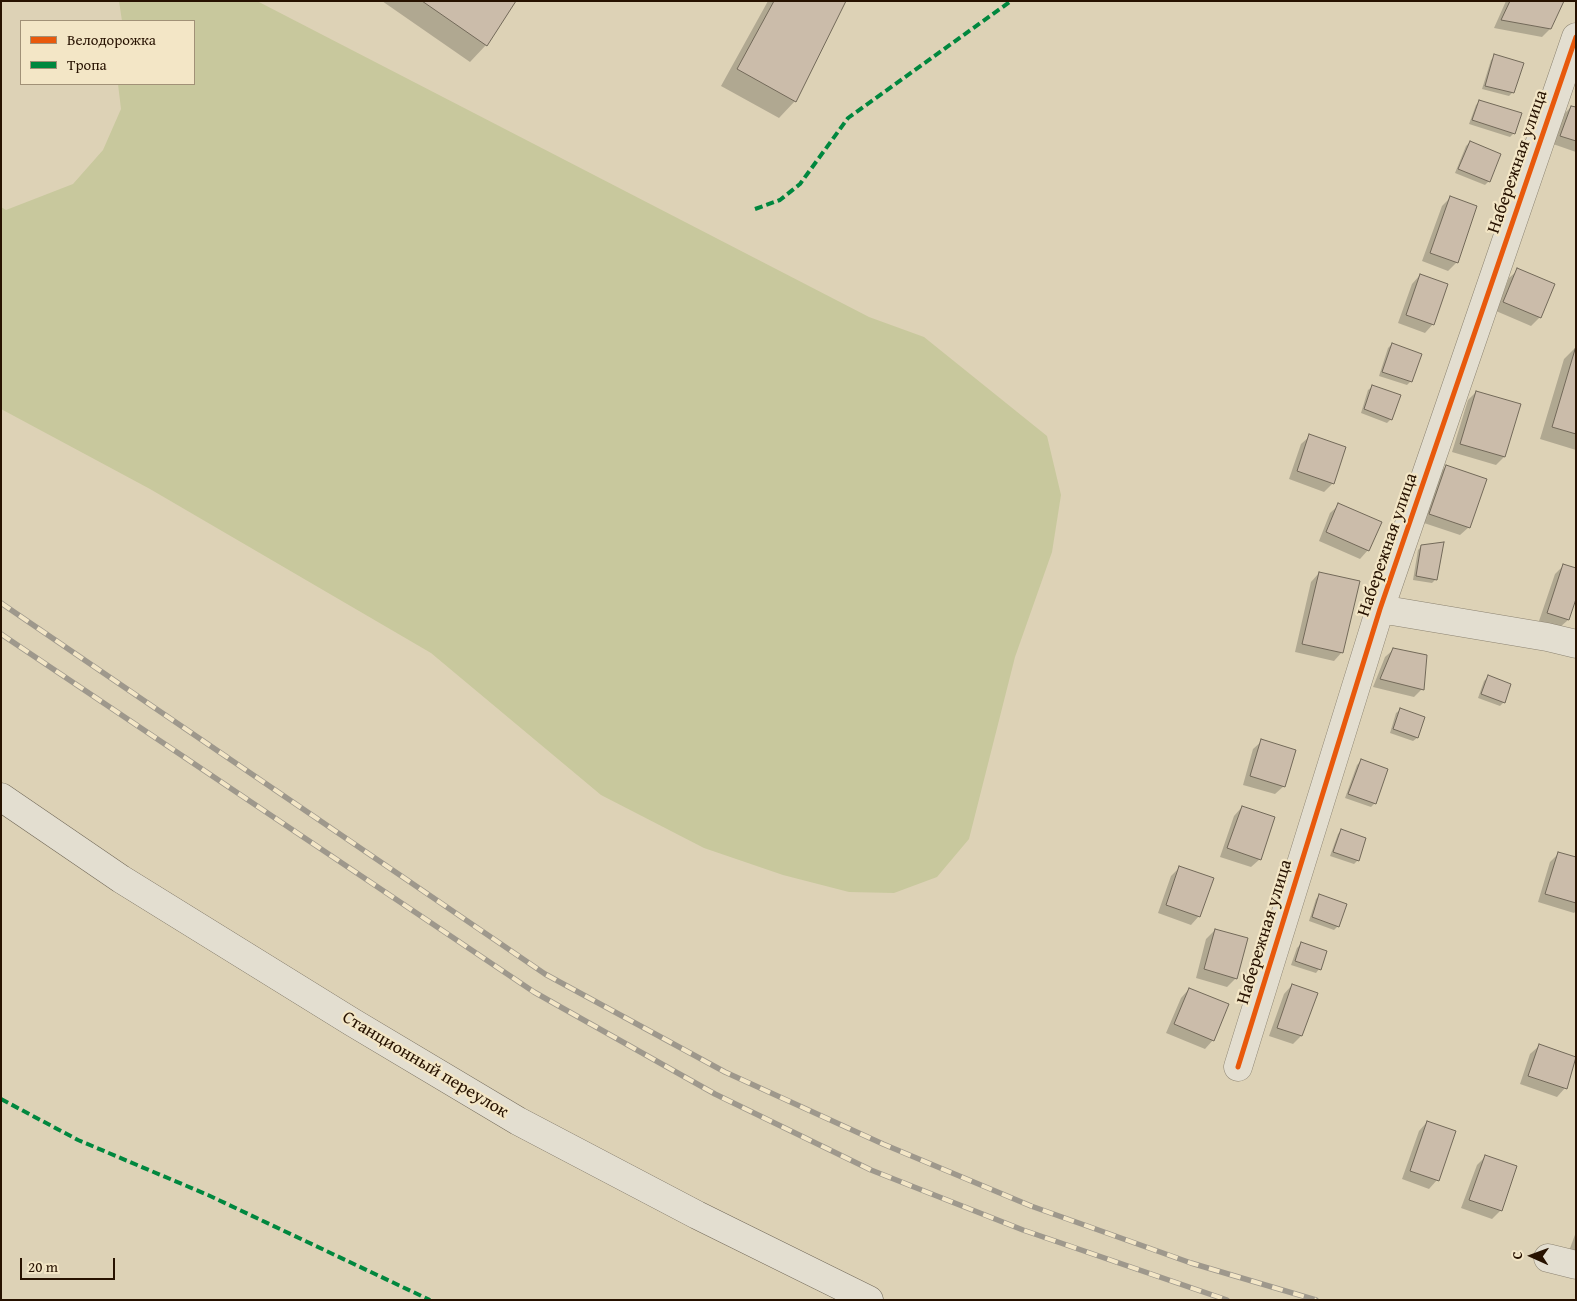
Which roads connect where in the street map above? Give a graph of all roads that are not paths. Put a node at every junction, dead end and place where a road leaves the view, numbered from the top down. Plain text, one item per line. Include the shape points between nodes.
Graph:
1 (1576, 37) edge
2 (1380, 609) junction
3 (1576, 644) edge
4 (1, 797) edge
5 (1238, 1067) dead end
6 (1548, 1258) dead end
7 (1576, 1265) edge
8 (869, 1300) edge

1 - 2 street, Набережная улица
2 - 3 street
2 - 5 street, Набережная улица
4 - 8 street, Станционный переулок via 121,879 518,1121
6 - 7 street

